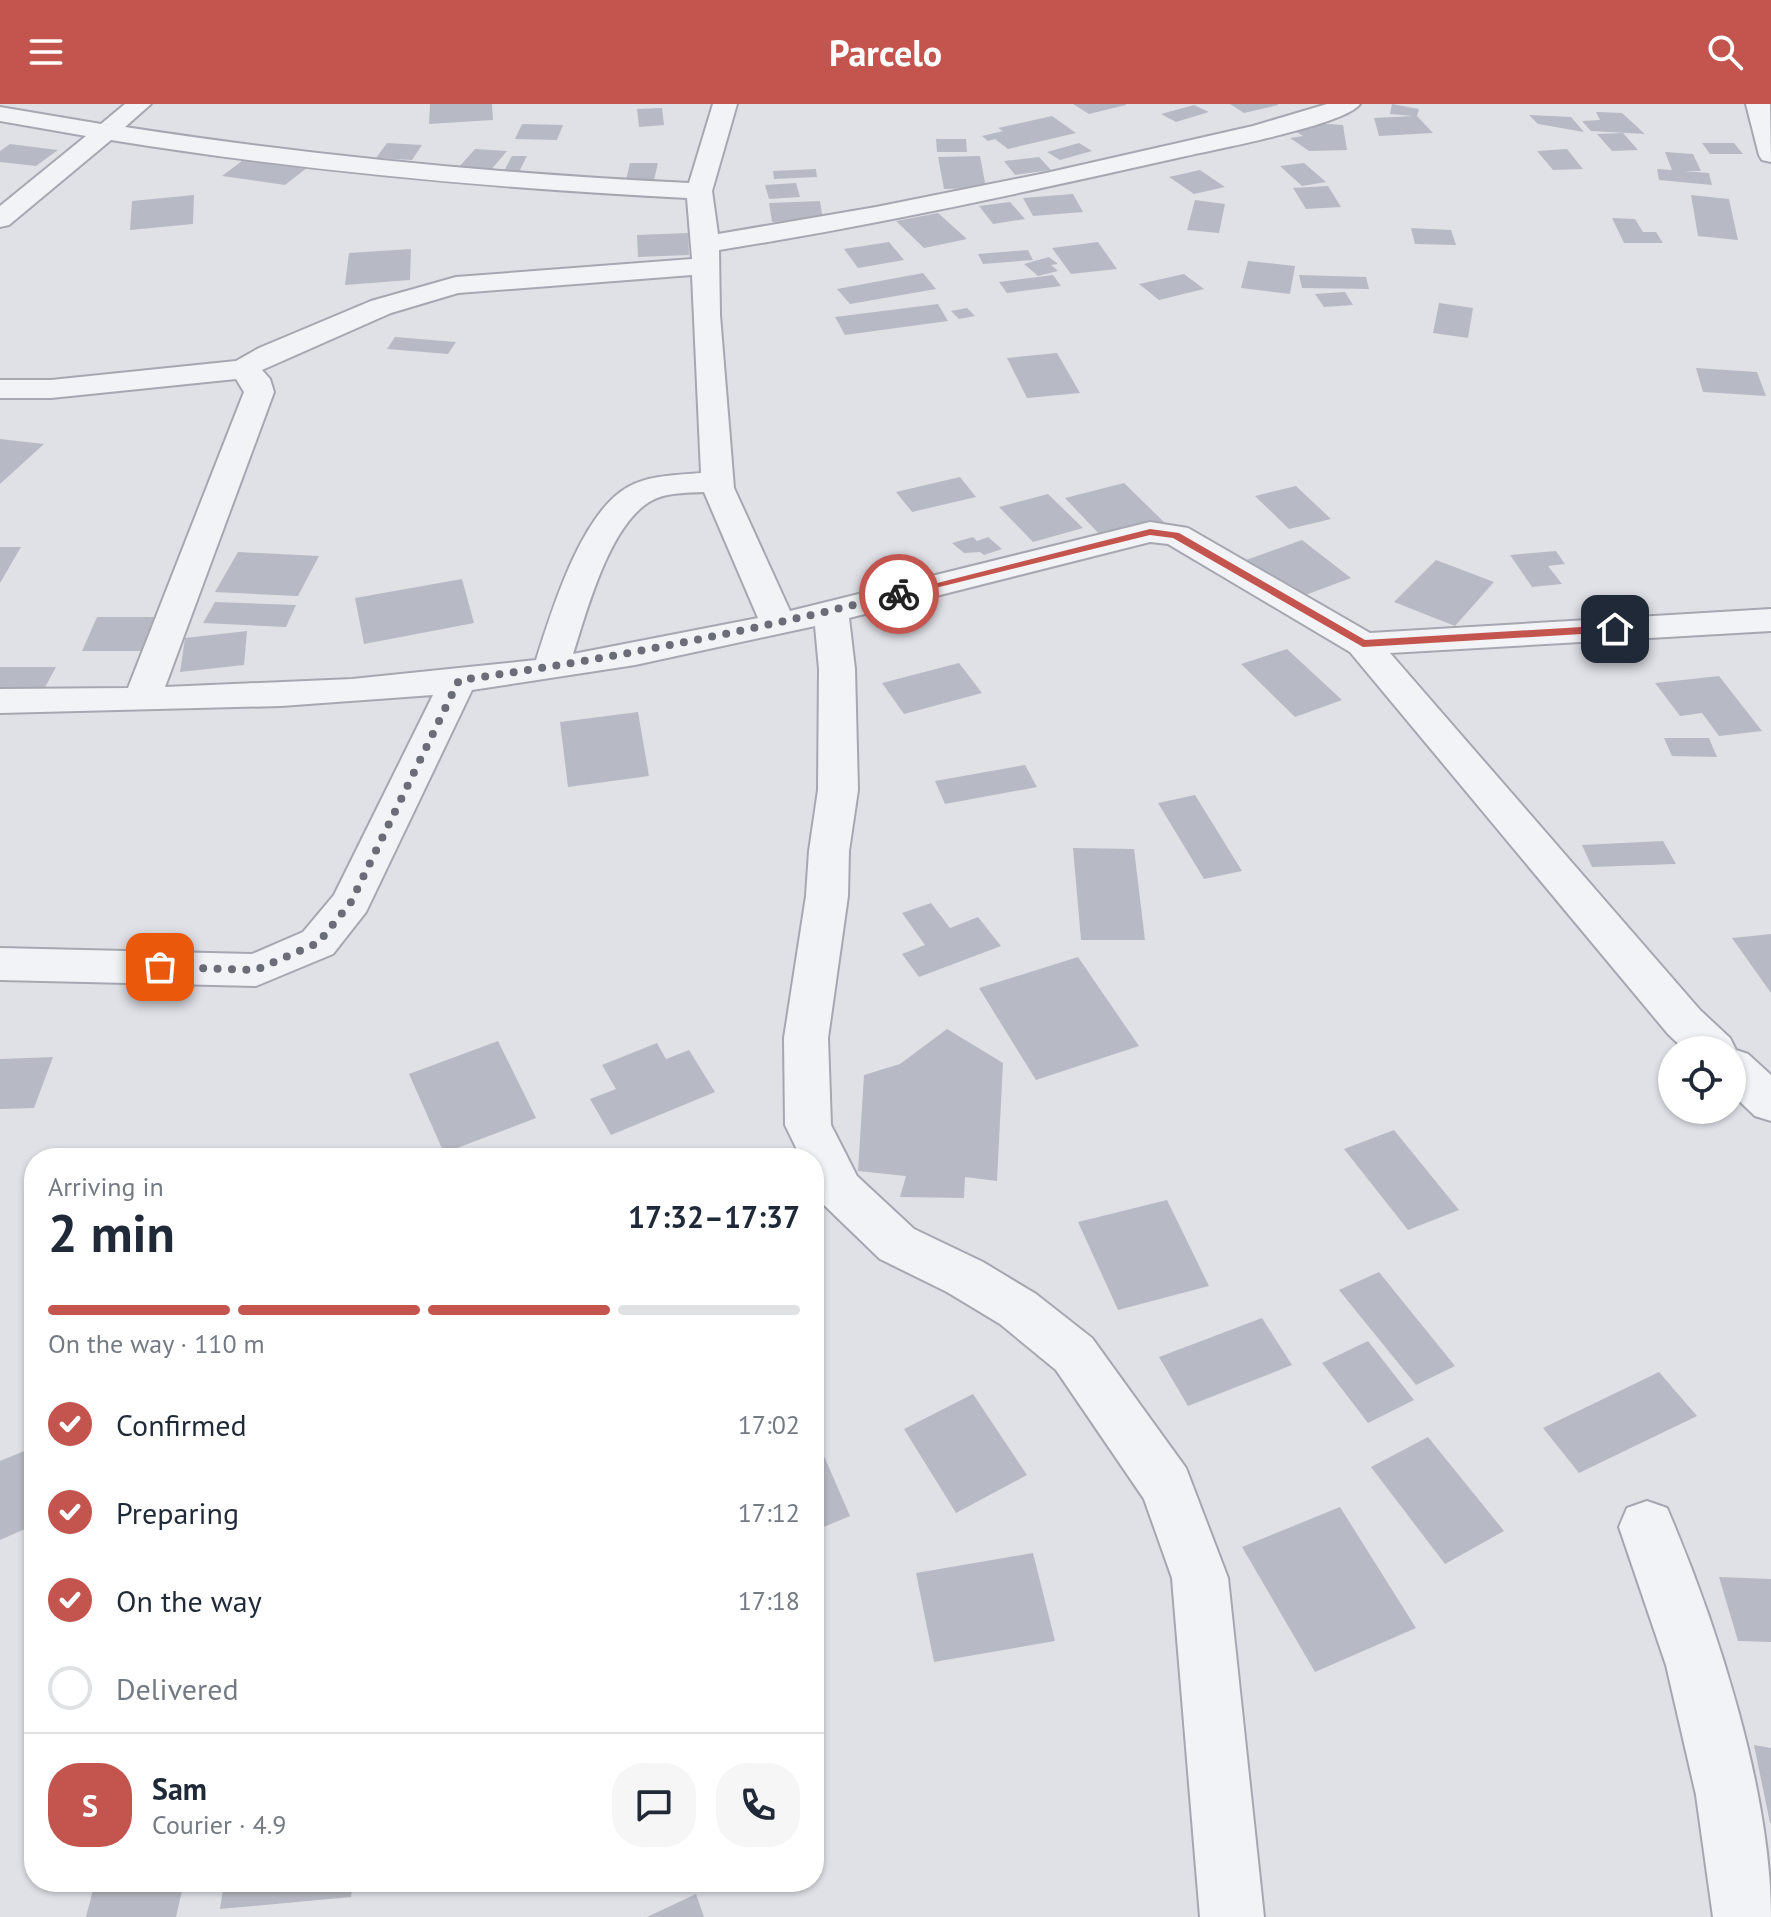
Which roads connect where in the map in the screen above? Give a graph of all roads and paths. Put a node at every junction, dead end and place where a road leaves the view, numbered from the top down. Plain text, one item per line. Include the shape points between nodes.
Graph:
1 (139, 104) edge
2 (725, 104) edge
3 (1348, 104) edge
4 (1758, 104) edge
5 (0, 114) edge
6 (102, 132) junction
7 (1771, 155) edge
8 (699, 191) junction
9 (0, 219) edge
10 (704, 255) junction
11 (243, 369) junction
12 (0, 389) edge
13 (718, 481) junction
14 (831, 611) junction
15 (1771, 620) edge
16 (778, 624) junction
17 (1363, 644) junction
18 (551, 668) junction
19 (459, 680) junction
20 (142, 700) junction
21 (0, 701) edge
22 (0, 964) edge
23 (1699, 1036) edge
24 (1746, 1079) edge
25 (1771, 1103) edge
26 (819, 1148) edge
27 (824, 1158) edge
28 (1647, 1527) dead end
29 (1232, 1917) edge
30 (1745, 1917) edge

1 - 6 street
2 - 8 street
3 - 10 street via 1267,129 1056,179
4 - 7 street
5 - 6 street
6 - 8 street via 472,178
6 - 9 street
8 - 10 street
10 - 11 street via 456,285 381,307
10 - 13 street
11 - 12 street via 51,389
11 - 20 street via 255,379 259,392
13 - 16 street
13 - 18 street via 638,494 619,512 581,586
14 - 16 street
14 - 17 street via 1150,532 1176,535
14 - 26 street via 838,790 806,1038 808,1125
15 - 17 street
16 - 18 street
17 - 23 street
18 - 19 street
19 - 20 street
19 - 22 street via 351,902 318,943 256,970
20 - 21 street
24 - 25 street
27 - 29 street via 840,1190 897,1244 1018,1309 1074,1354 1167,1486 1200,1578
28 - 30 street via 1695,1665 1727,1795

